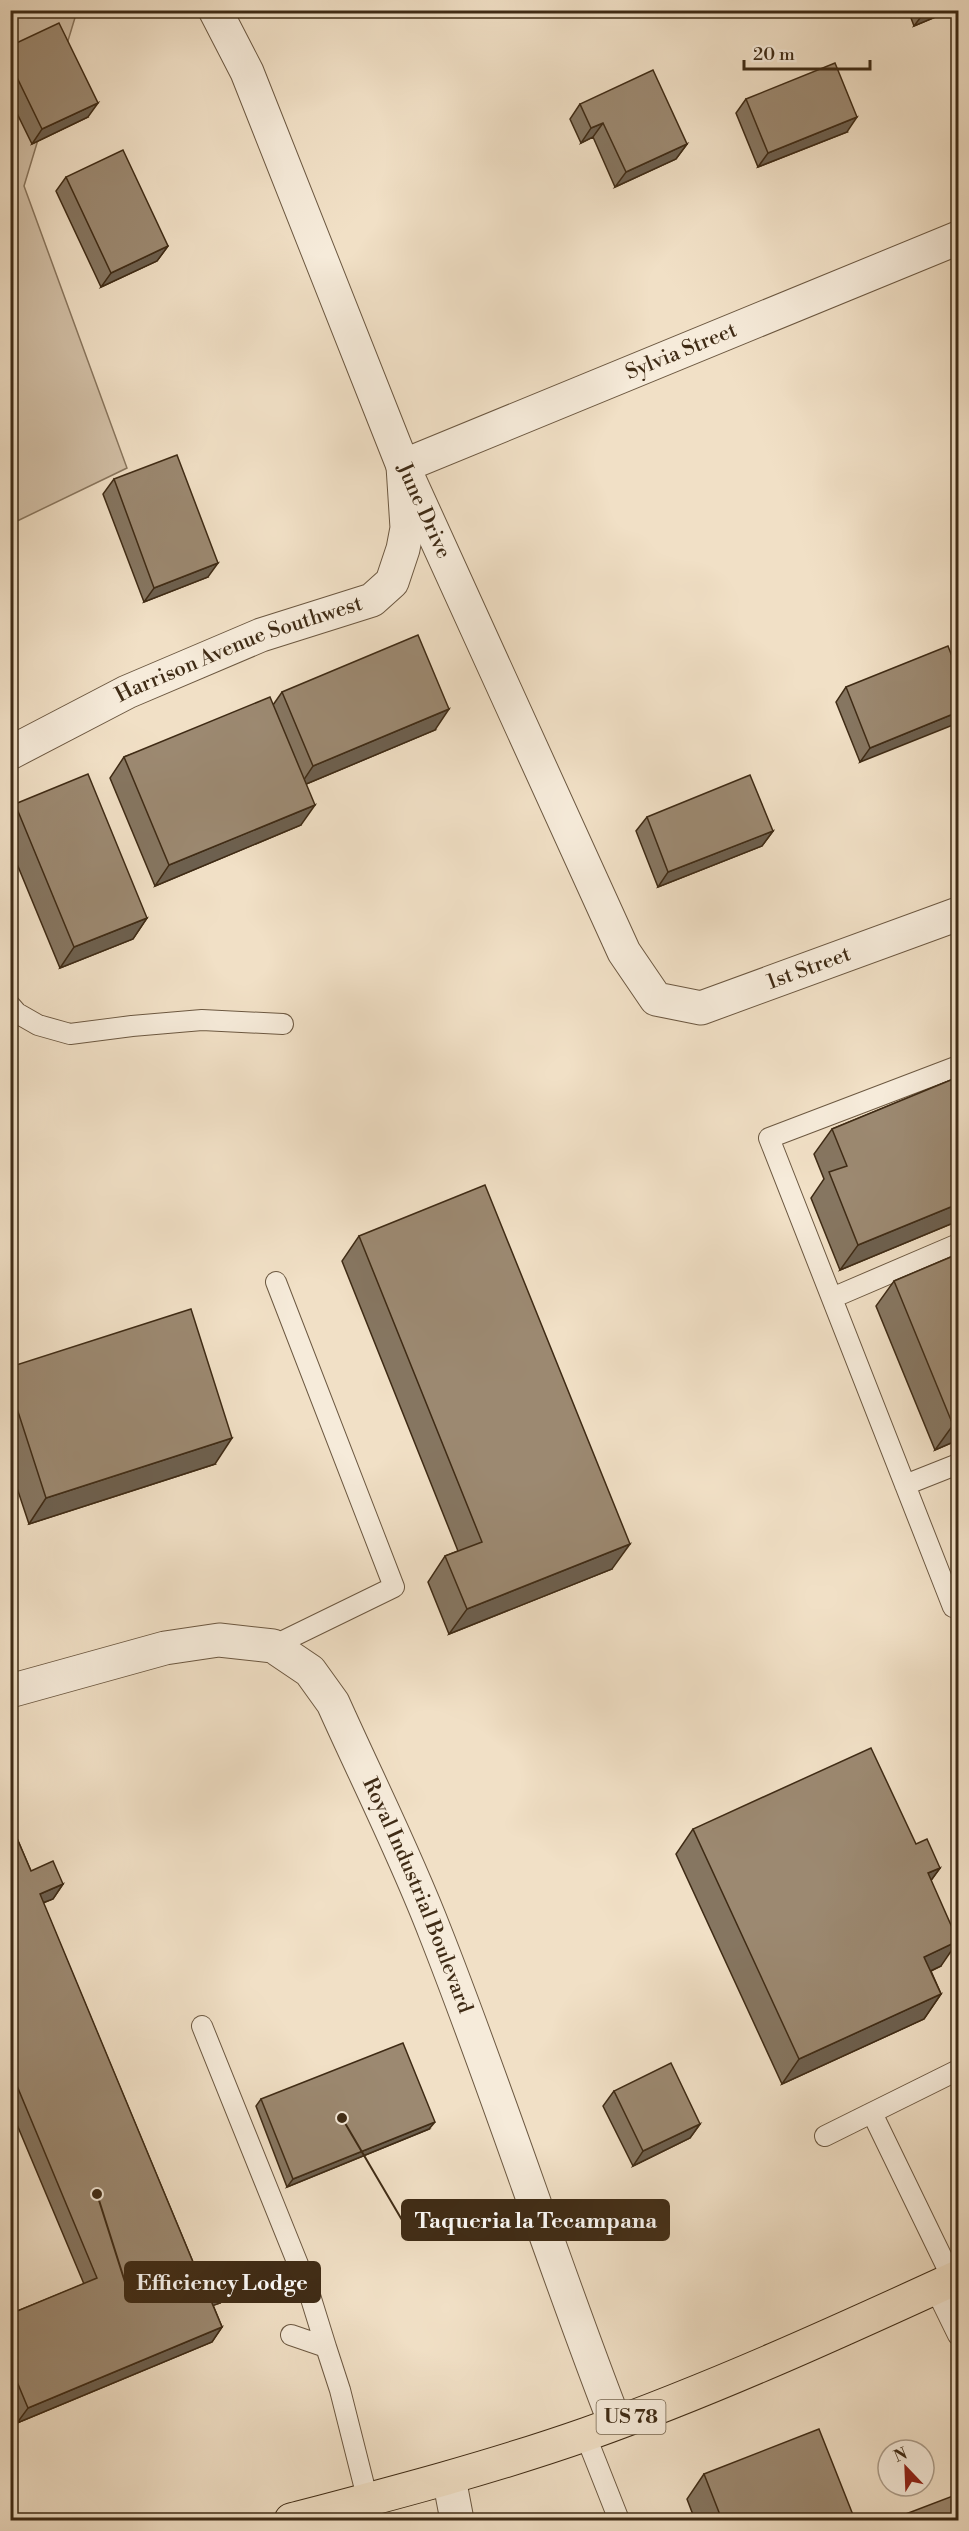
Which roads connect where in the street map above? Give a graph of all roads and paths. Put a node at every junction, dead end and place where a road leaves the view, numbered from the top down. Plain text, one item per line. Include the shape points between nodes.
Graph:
1 (215, 10) edge
2 (958, 238) edge
3 (403, 466) junction
4 (10, 753) edge
5 (958, 914) edge
6 (656, 999) joint
7 (10, 1005) edge
8 (283, 1024) dead end
9 (958, 1066) edge
10 (958, 1244) edge
11 (276, 1282) dead end
12 (832, 1298) junction
13 (958, 1464) edge
14 (905, 1485) junction
15 (958, 1605) edge
16 (273, 1646) junction
17 (10, 1691) edge
18 (202, 2026) dead end
19 (958, 2070) edge
20 (872, 2112) junction
21 (825, 2136) dead end
22 (949, 2282) edge
23 (291, 2335) dead end
24 (958, 2335) edge
25 (326, 2347) junction
26 (600, 2429) junction
27 (450, 2478) junction
28 (368, 2501) junction
29 (312, 2518) edge
30 (457, 2520) edge
31 (619, 2520) edge

1 - 3 street, June Drive via 247,72
2 - 3 street, Sylvia Street
3 - 4 street, Harrison Avenue Southwest via 407,528 403,549 392,582 372,600 261,635 127,692
3 - 6 street, June Drive via 624,952
5 - 6 street, 1st Street via 700,1008
7 - 8 lane via 38,1025 70,1034 202,1020
9 - 12 lane via 769,1138
10 - 12 lane
11 - 16 lane via 394,1587
12 - 14 lane
13 - 14 lane
14 - 15 lane via 953,1607
16 - 17 street, Royal Industrial Boulevard via 219,1640 165,1648
16 - 26 street, Royal Industrial Boulevard via 310,1671 333,1703 435,1930 582,2337
18 - 25 lane via 308,2289
19 - 20 lane
20 - 21 lane
20 - 22 lane
22 - 24 lane
22 - 26 main road, US 78 via 723,2381
23 - 25 lane
25 - 28 lane
26 - 27 main road, US 78
26 - 31 lane
27 - 28 main road, US 78
27 - 30 street
28 - 29 main road, US 78

